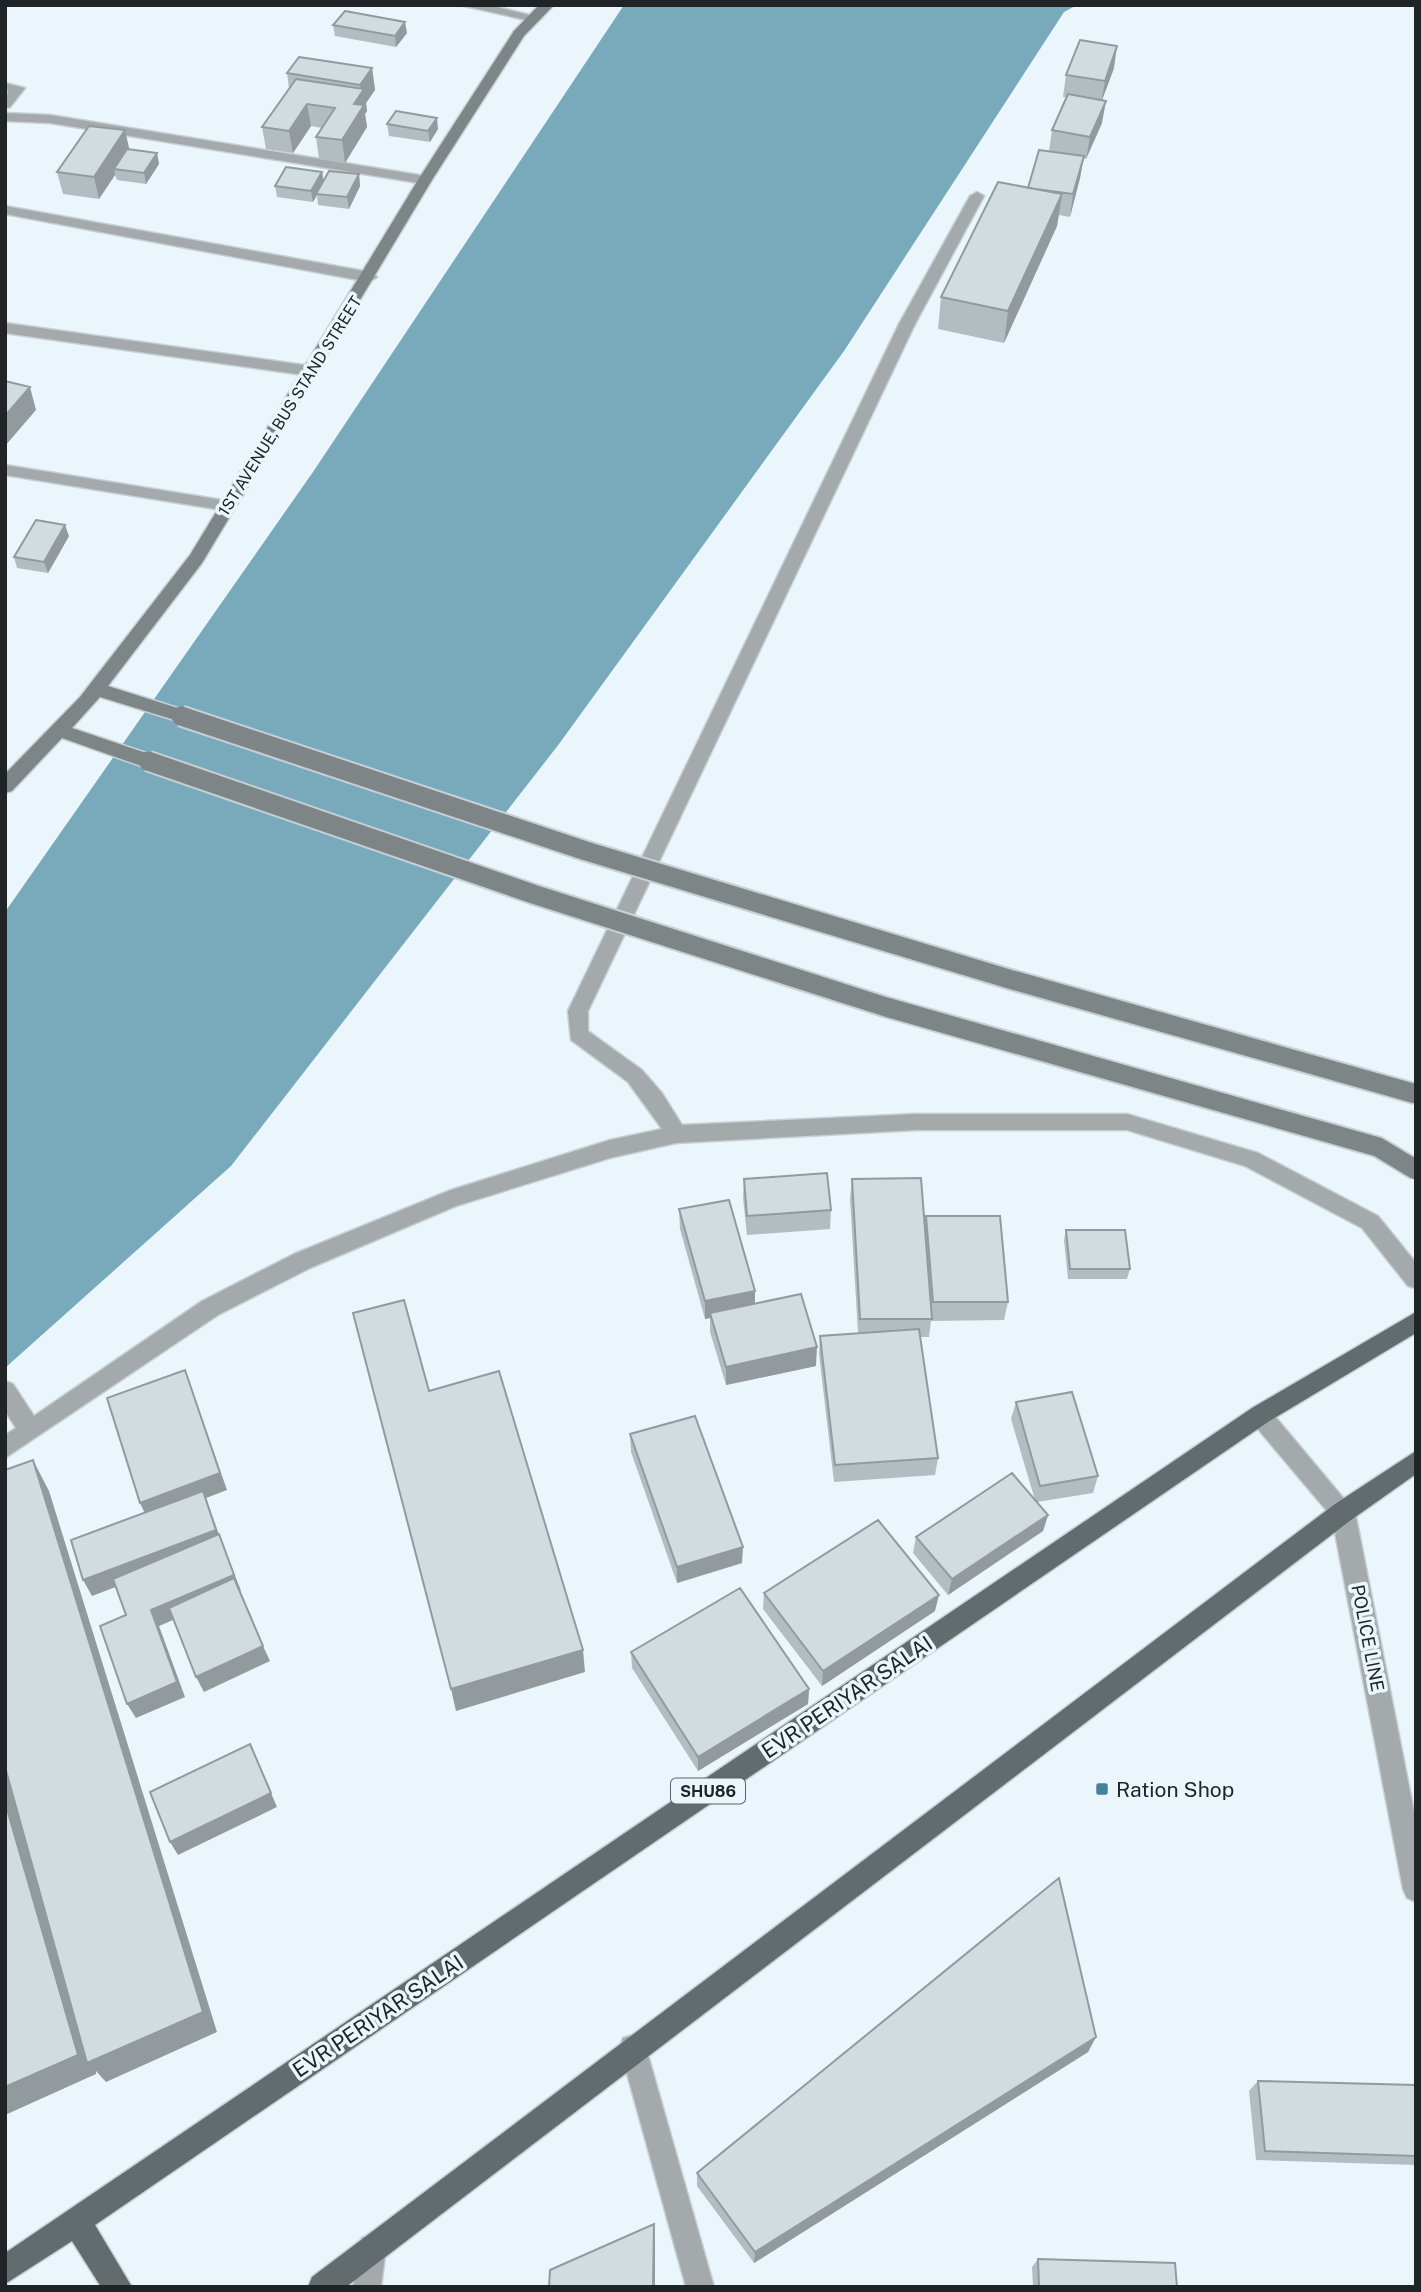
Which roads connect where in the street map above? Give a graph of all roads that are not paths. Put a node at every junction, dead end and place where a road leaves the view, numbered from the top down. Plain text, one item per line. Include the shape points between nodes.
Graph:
1 (467, 5) edge
2 (541, 11) edge
3 (5, 87) edge
4 (5, 104) edge
5 (5, 117) edge
6 (425, 180) junction
7 (978, 196) dead end
8 (5, 210) edge
9 (369, 277) junction
10 (5, 328) edge
11 (311, 371) junction
12 (5, 470) edge
13 (228, 506) junction
14 (96, 689) junction
15 (59, 730) junction
16 (5, 786) edge
17 (1416, 1094) edge
18 (676, 1135) junction
19 (1416, 1170) edge
20 (1416, 1279) edge
21 (1416, 1321) edge
22 (5, 1391) edge
23 (1260, 1415) junction
24 (31, 1432) junction
25 (5, 1448) edge
26 (1416, 1461) edge
27 (1343, 1512) junction
28 (1416, 1889) edge
29 (633, 2048) junction
30 (76, 2221) junction
31 (372, 2248) junction
32 (5, 2270) edge
33 (118, 2287) edge
34 (322, 2287) edge
35 (367, 2287) edge
36 (700, 2287) edge

1 - 2 street
2 - 6 street, 1ST AVENUE, BUS STAND STREET via 519,34
3 - 4 street via 18,88
5 - 6 street via 50,119
6 - 9 street, 1ST AVENUE, BUS STAND STREET
7 - 18 street via 907,324 578,1011 578,1034 626,1067 659,1101
8 - 9 street
9 - 11 street, 1ST AVENUE, BUS STAND STREET
10 - 11 street
11 - 13 street, 1ST AVENUE, BUS STAND STREET
12 - 13 street
13 - 14 street, 1ST AVENUE, BUS STAND STREET via 196,559
14 - 15 street, 1ST AVENUE, BUS STAND STREET
14 - 17 street, bridge via 599,855 1009,979
15 - 16 street, 1ST AVENUE, BUS STAND STREET
15 - 19 street, bridge via 533,894 887,1007 1378,1147
18 - 20 street via 916,1122 1126,1122 1251,1159 1370,1222
18 - 24 street via 610,1149 451,1199 302,1261 210,1308
21 - 23 main road, EVR PERIYAR SALAI / SHU86
22 - 24 street
23 - 27 street, POLICE LINE
23 - 30 main road, EVR PERIYAR SALAI / SHU86
24 - 25 street
26 - 27 main road
27 - 28 street, POLICE LINE
27 - 29 main road
29 - 31 main road
29 - 36 street
30 - 32 main road, EVR PERIYAR SALAI / SHU86
30 - 33 main road
31 - 34 main road
31 - 35 street

